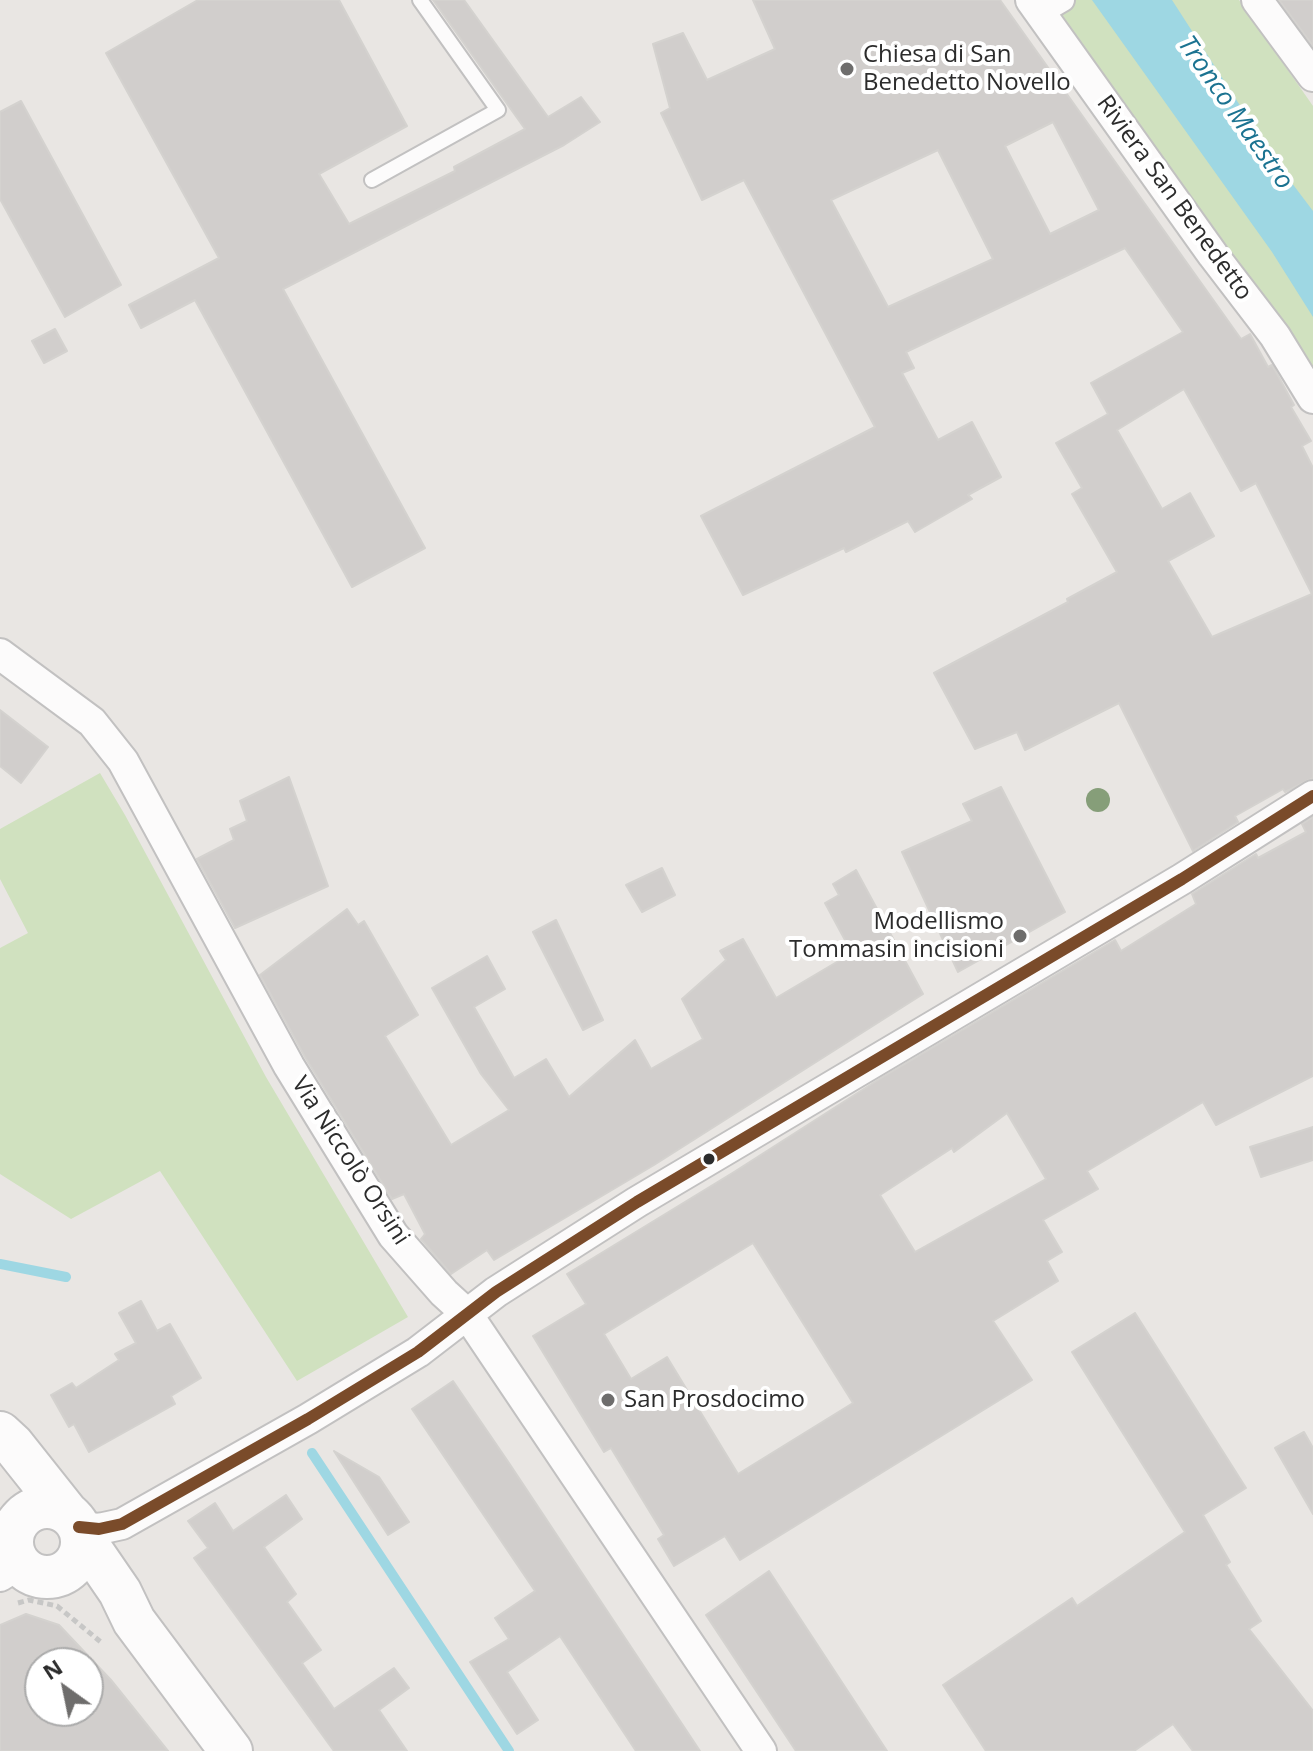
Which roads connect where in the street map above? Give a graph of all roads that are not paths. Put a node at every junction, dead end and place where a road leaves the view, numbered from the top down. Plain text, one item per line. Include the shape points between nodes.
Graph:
1 (420, 0) edge
2 (1257, 0) edge
3 (1049, 4) edge
4 (1313, 76) edge
5 (372, 180) dead end
6 (1313, 398) edge
7 (0, 654) edge
8 (1313, 796) edge
9 (467, 1314) junction
10 (0, 1433) edge
11 (0, 1490) edge
12 (76, 1526) junction
13 (21, 1562) edge
14 (134, 1621) junction
15 (231, 1751) edge
16 (761, 1751) edge

1 - 5 lane via 498,110
2 - 4 street
3 - 6 street, Riviera San Benedetto
7 - 9 street, Via Niccolò Orsini via 92,722 123,761 346,1163 393,1235
8 - 9 street via 637,1202
9 - 12 street via 308,1419 122,1524
9 - 16 street, Via Niccolò Orsini
10 - 12 main road
11 - 13 main road
12 - 13 main road via 82,1549 71,1568
12 - 13 main road via 55,1508 30,1512 20,1520
12 - 14 main road
13 - 14 main road via 70,1583
14 - 15 main road

